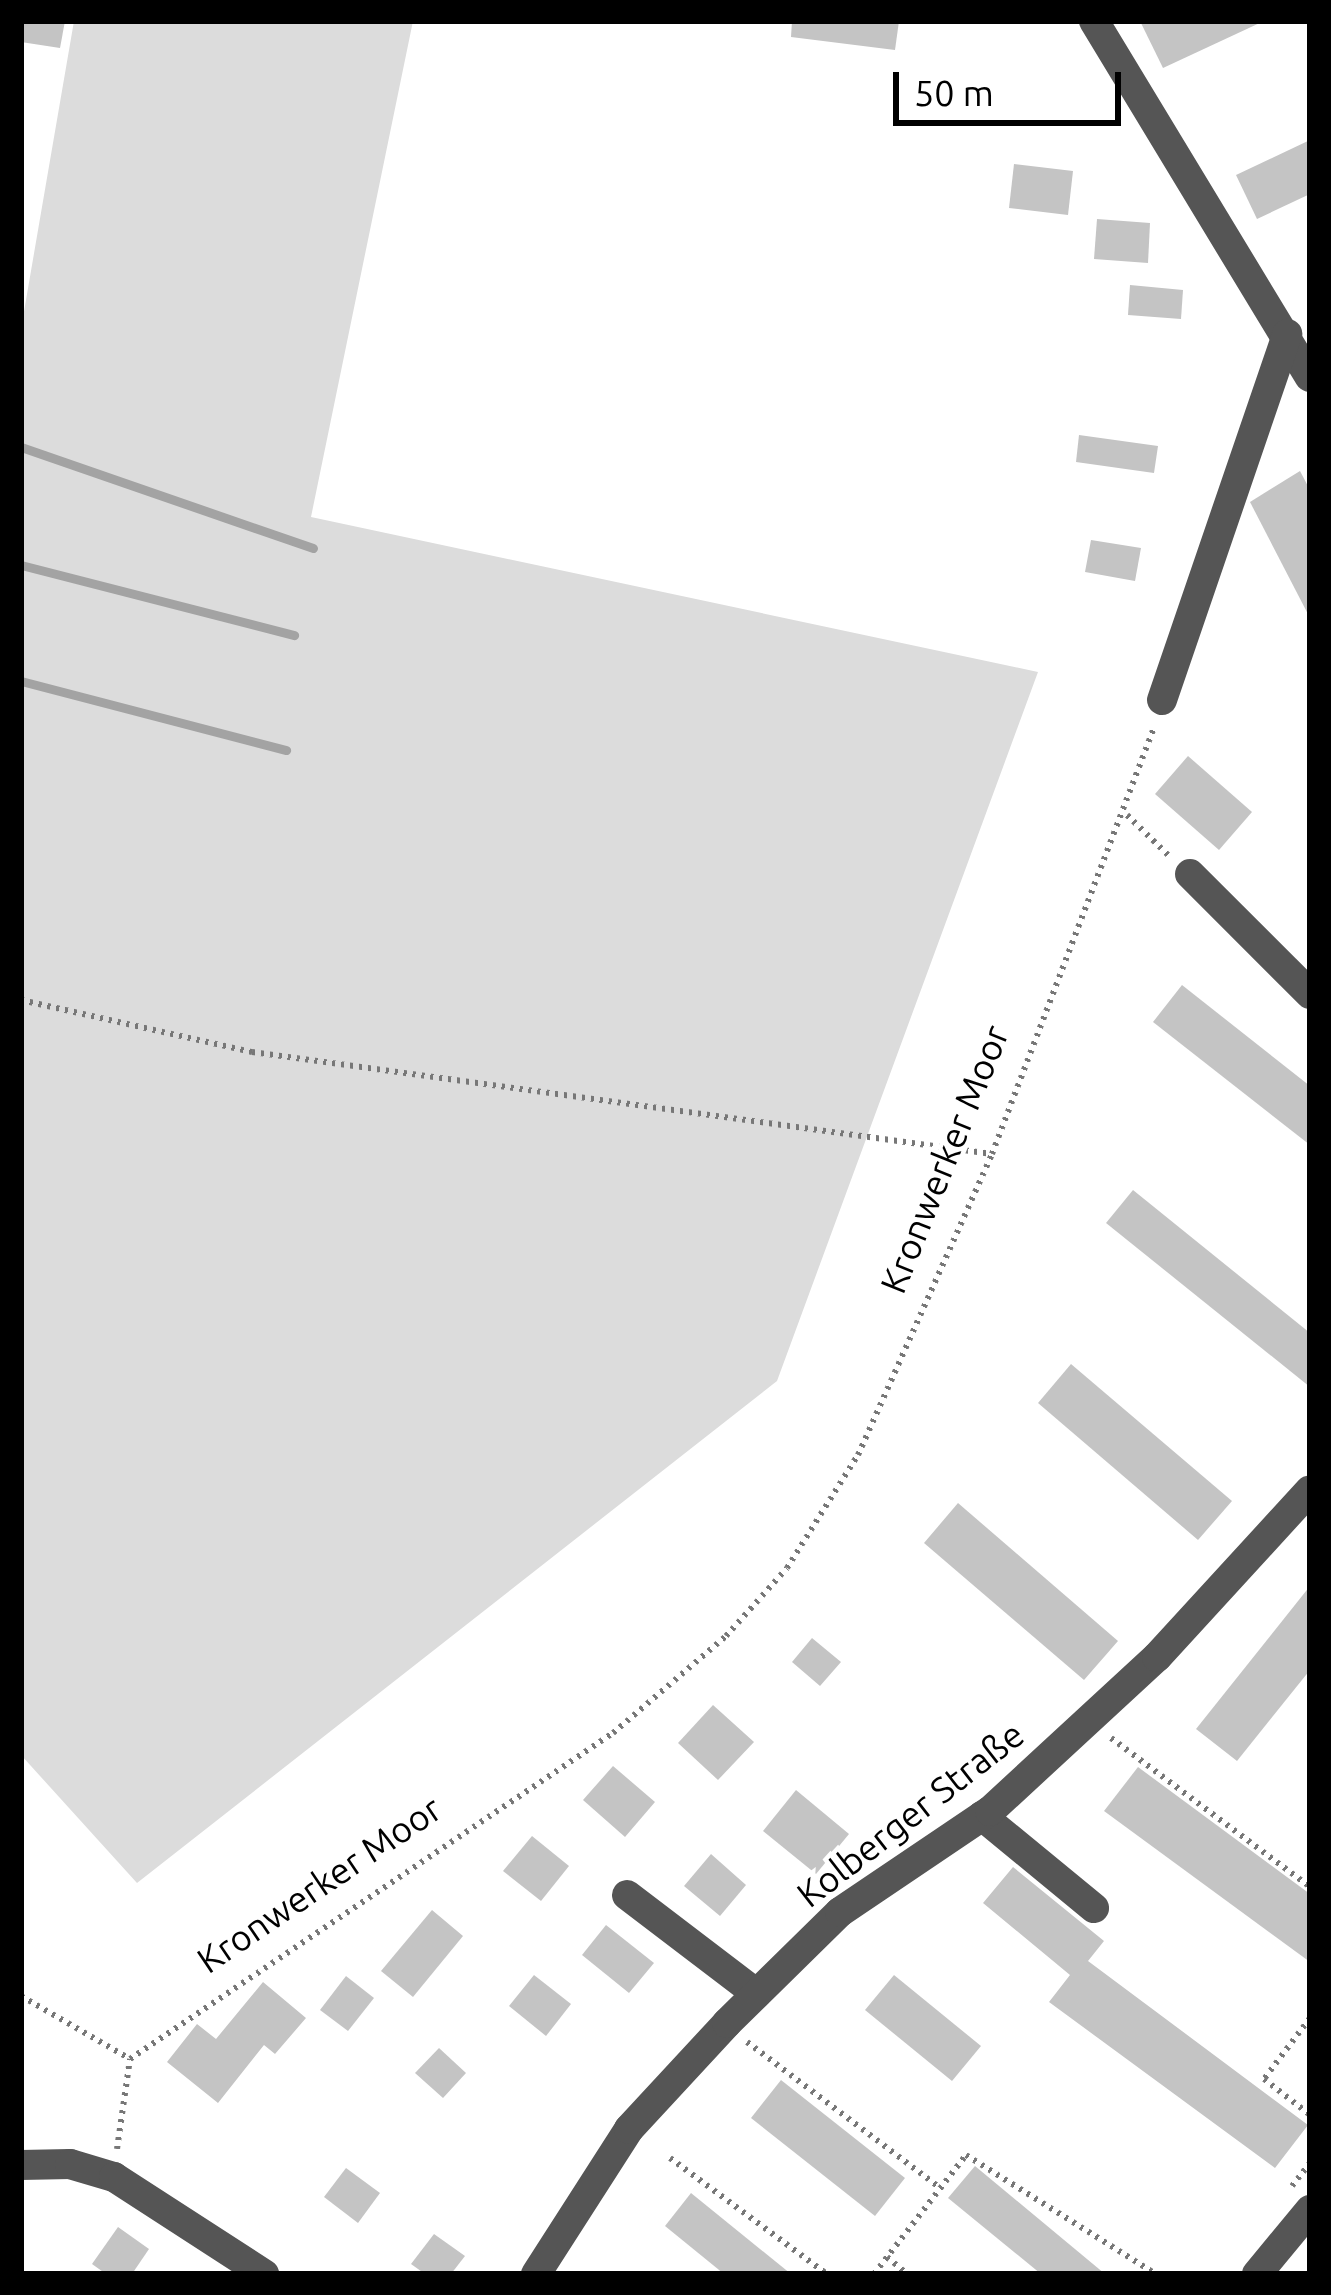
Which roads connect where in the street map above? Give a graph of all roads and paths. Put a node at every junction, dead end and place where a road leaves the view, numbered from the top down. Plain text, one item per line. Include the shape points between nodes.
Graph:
1 (1094, 21) edge
2 (1287, 334) junction
3 (1310, 376) edge
4 (1162, 700) joint
5 (1126, 813) junction
6 (1190, 874) joint
7 (1310, 994) edge
8 (21, 1000) edge
9 (992, 1154) junction
10 (1310, 1490) edge
11 (1088, 1720) junction
12 (982, 1816) junction
13 (1310, 1887) edge
14 (627, 1895) dead end
15 (1094, 1908) dead end
16 (757, 1994) junction
17 (21, 1996) edge
18 (1310, 2018) edge
19 (727, 2023) junction
20 (130, 2059) junction
21 (1310, 2115) edge
22 (670, 2158) dead end
23 (21, 2165) edge
24 (114, 2177) junction
25 (940, 2188) junction
26 (1310, 2210) edge
27 (887, 2258) junction
28 (264, 2274) edge
29 (536, 2274) edge
30 (826, 2274) edge
31 (874, 2274) edge
32 (908, 2274) edge
33 (1156, 2274) edge
34 (1258, 2274) edge

1 - 2 street
2 - 3 street
2 - 4 street
4 - 5 path, Kronwerker Moor
5 - 6 path
5 - 9 path, Kronwerker Moor
6 - 7 street
8 - 9 path via 252,1052
9 - 20 path, Kronwerker Moor via 858,1455 787,1568 727,1636 613,1733
10 - 11 street, Kolberger Straße
11 - 12 street, Kolberger Straße
11 - 13 path
12 - 15 street
12 - 16 street, Kolberger Straße via 840,1912
14 - 16 street
16 - 19 street, Kolberger Straße
17 - 20 path
18 - 21 path via 1264,2079
19 - 25 path
19 - 29 street, Kolberger Straße via 629,2129
20 - 24 path
22 - 30 path
23 - 24 street via 70,2164
24 - 28 street
25 - 27 path
25 - 33 path via 966,2155
26 - 34 street
27 - 31 path
27 - 32 path

